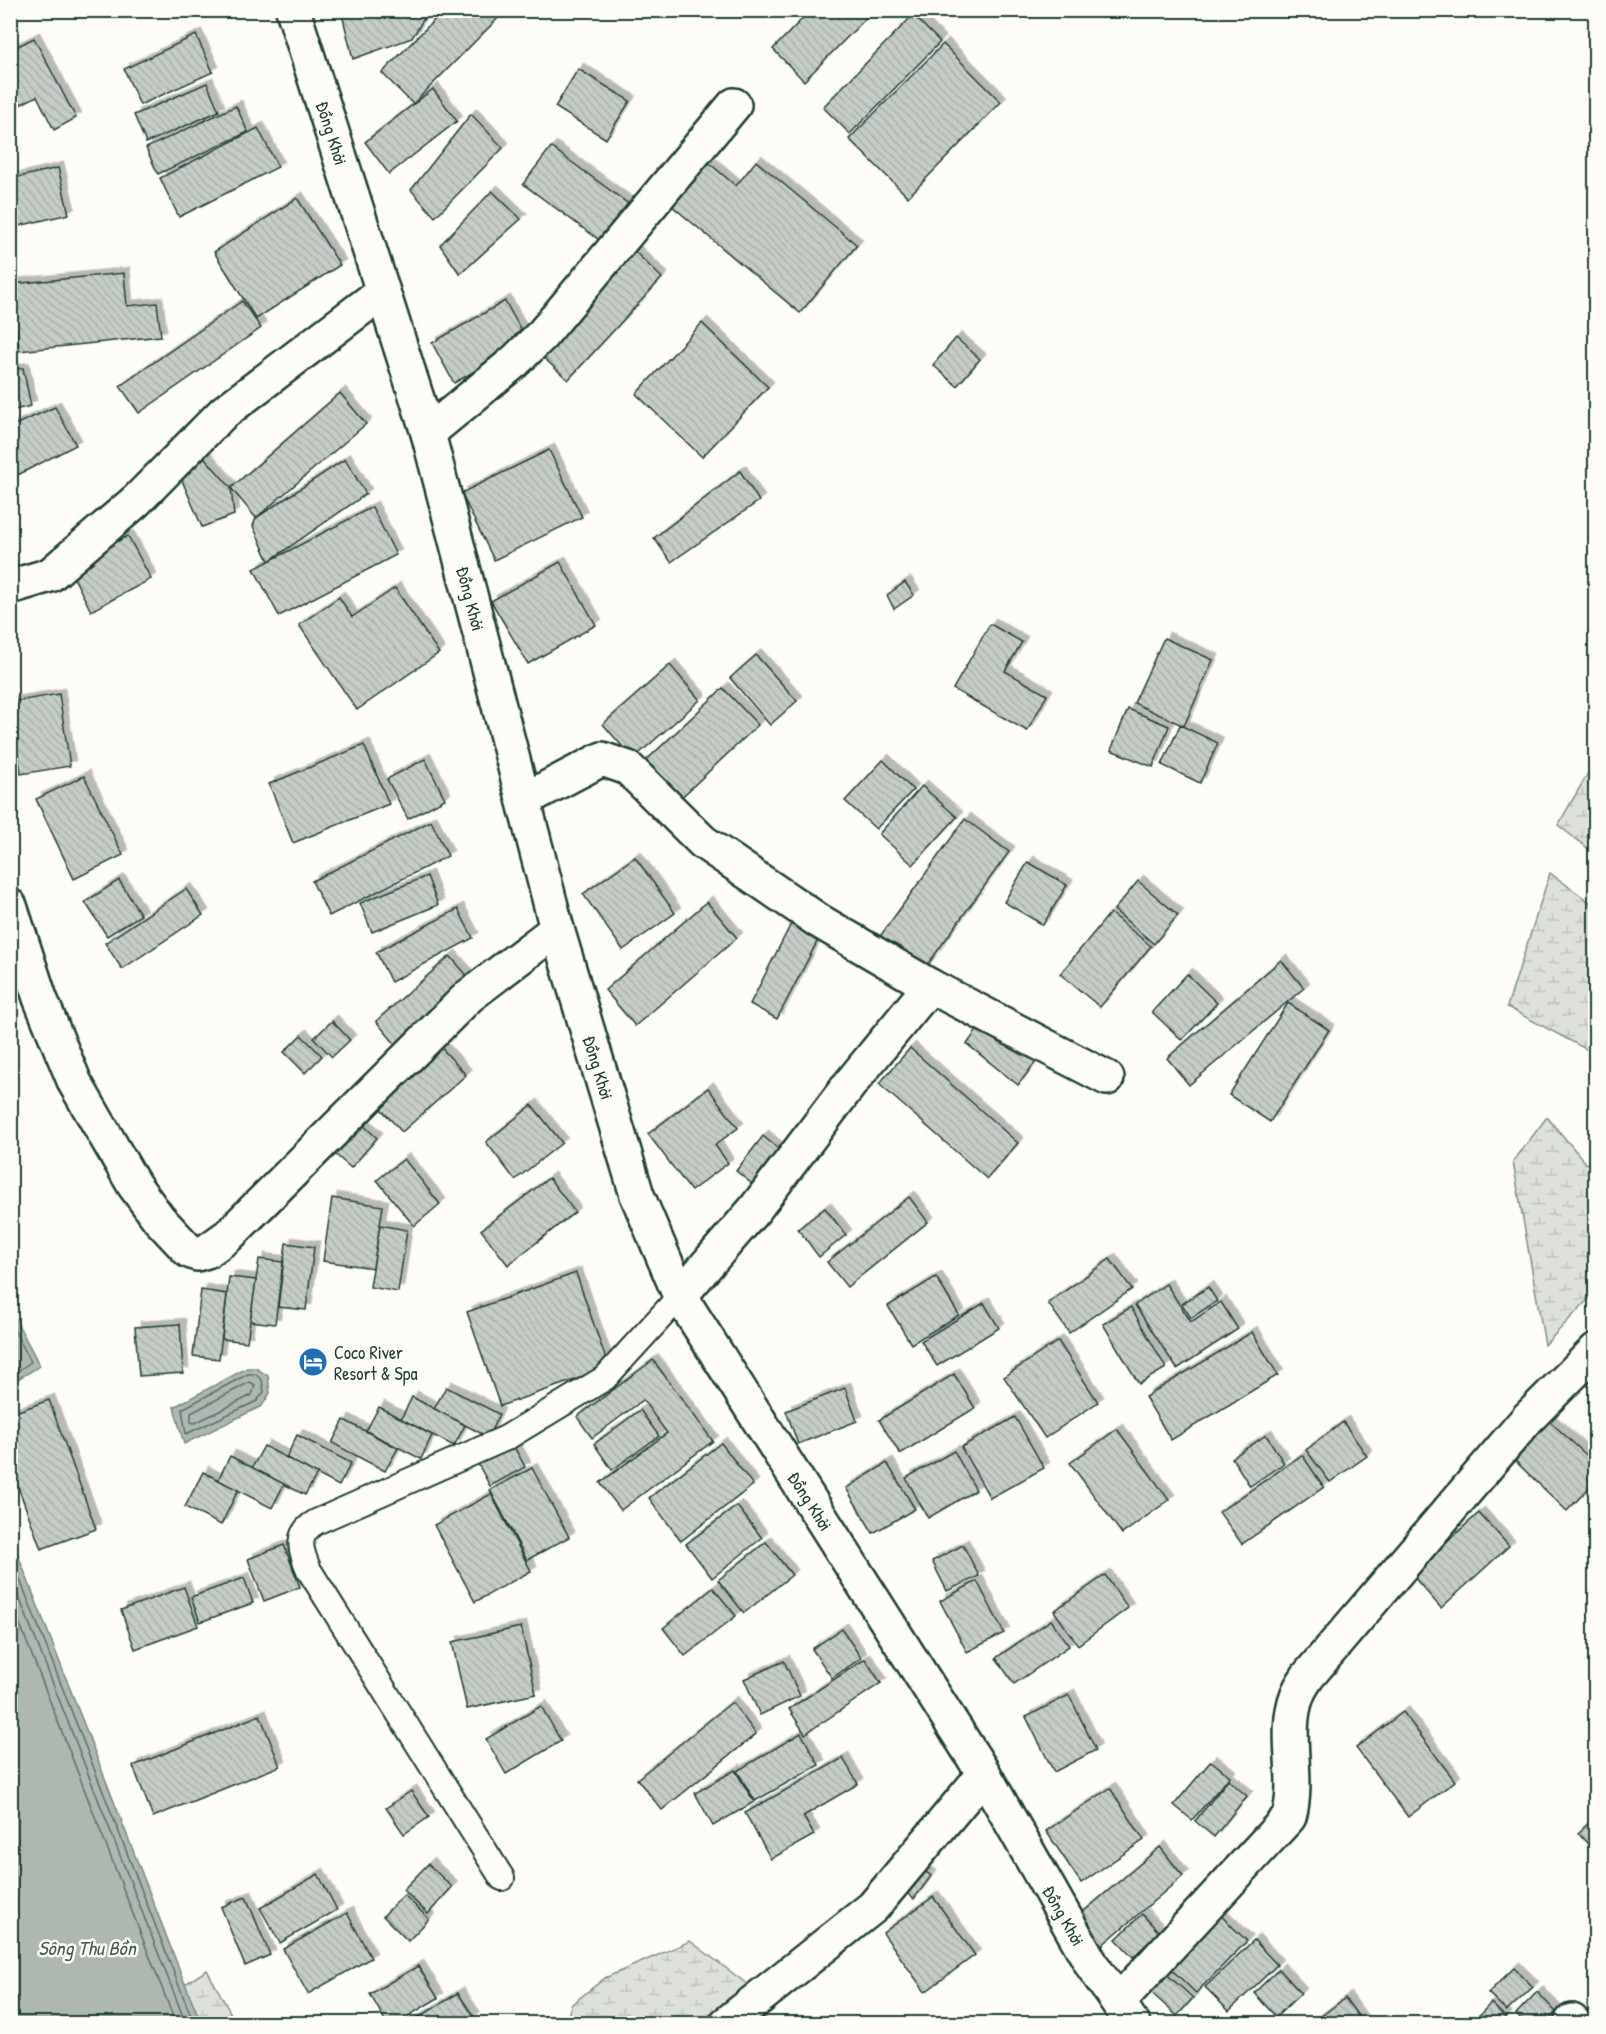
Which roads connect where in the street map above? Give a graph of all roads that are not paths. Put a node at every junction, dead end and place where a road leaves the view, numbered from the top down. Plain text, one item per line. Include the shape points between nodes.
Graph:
1 (293, 10) edge
2 (734, 105) dead end
3 (381, 293) junction
4 (428, 433) junction
5 (10, 587) edge
6 (524, 800) junction
7 (10, 906) edge
8 (556, 929) junction
9 (930, 986) junction
10 (1107, 1078) dead end
11 (680, 1296) junction
12 (1596, 1350) edge
13 (984, 1774) junction
14 (502, 1878) dead end
15 (1126, 2013) edge
16 (726, 2024) edge

1 - 3 street, Đồng Khởi
2 - 4 street via 542,335
3 - 4 street, Đồng Khởi
3 - 5 street via 223,413 136,501 50,575
4 - 6 street, Đồng Khởi
6 - 8 street, Đồng Khởi
6 - 9 street via 602,759 628,768 703,842 819,921
7 - 8 street via 40,998 75,1083 134,1185 184,1248 197,1254 228,1236 469,996
8 - 11 street, Đồng Khởi via 637,1195
9 - 10 street
9 - 11 street via 755,1209
11 - 13 street, Đồng Khởi
11 - 14 lane via 605,1378 506,1438 316,1522 301,1538 309,1570
12 - 15 street via 1528,1418 1308,1676 1296,1696 1292,1714 1294,1799 1289,1817
13 - 15 street, Đồng Khởi via 1092,1965
13 - 16 street via 873,1907

